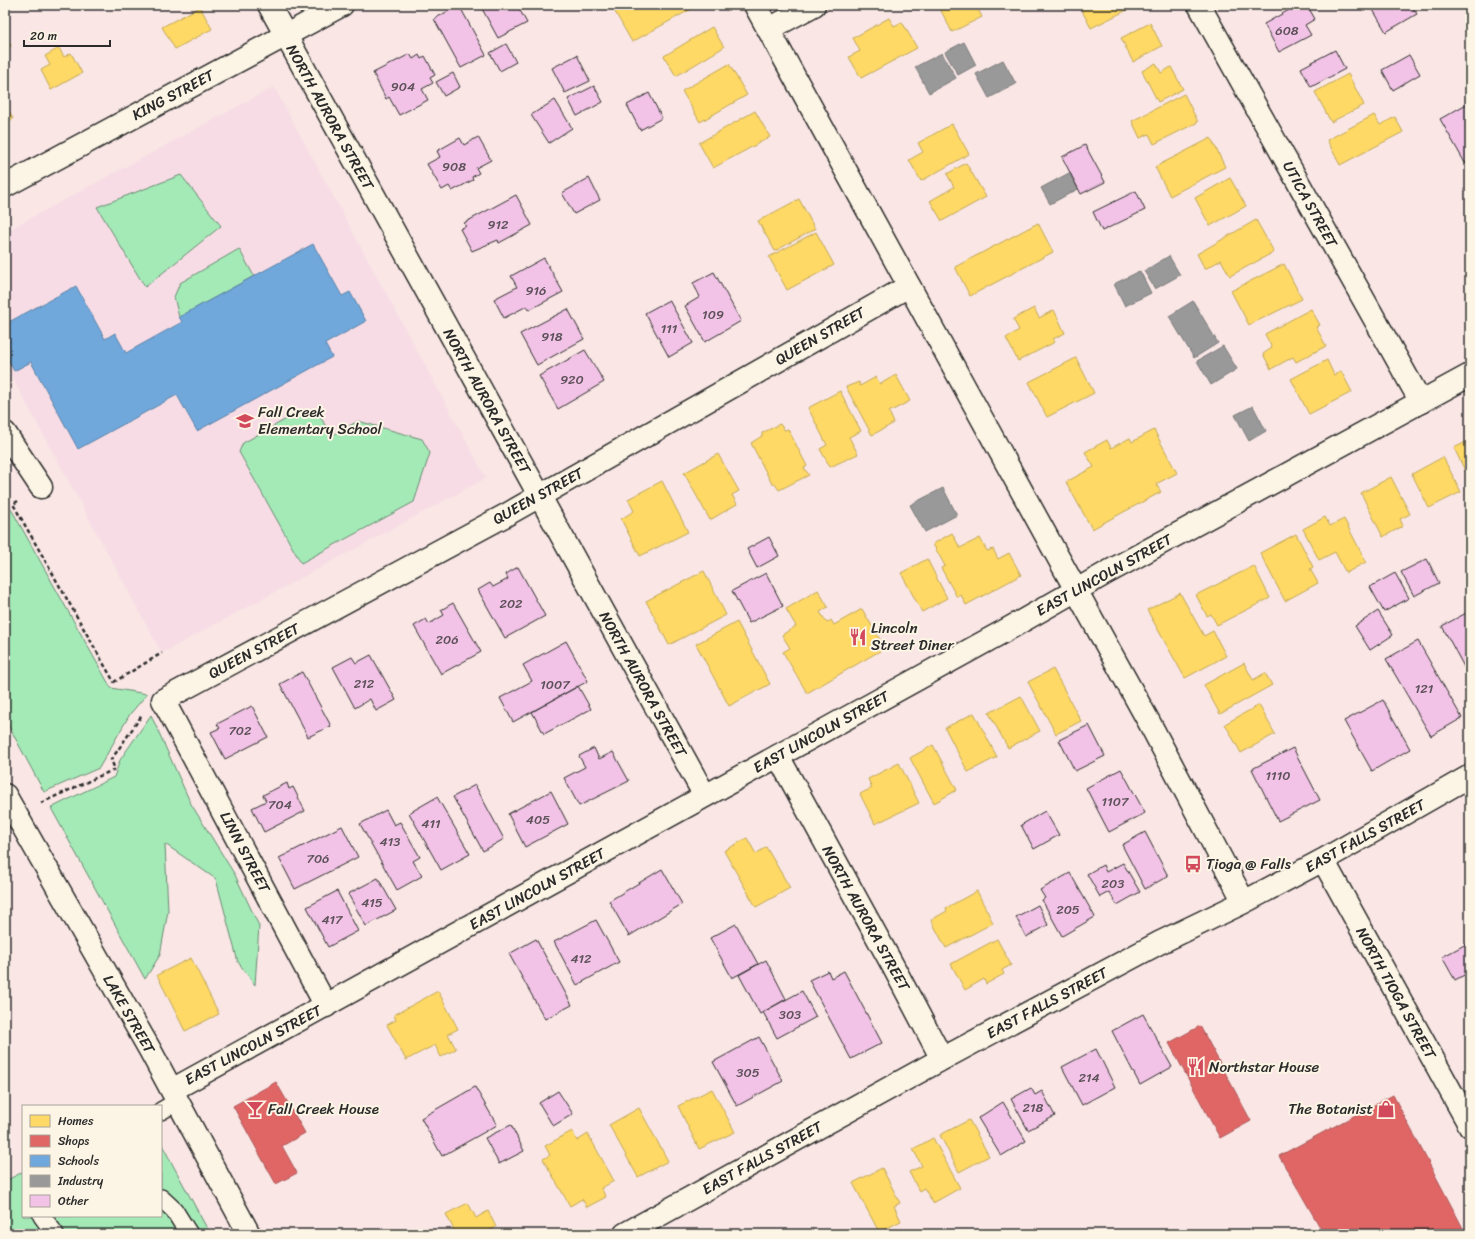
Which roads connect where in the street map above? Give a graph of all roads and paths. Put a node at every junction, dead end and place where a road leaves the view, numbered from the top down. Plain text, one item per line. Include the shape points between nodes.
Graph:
1 (269, 5) edge
2 (342, 5) edge
3 (755, 5) edge
4 (814, 5) edge
5 (1199, 5) edge
6 (769, 29) junction
7 (286, 36) junction
8 (5, 186) edge
9 (909, 286) junction
10 (1470, 375) edge
11 (1421, 402) junction
12 (5, 433) edge
13 (41, 487) joint
14 (539, 496) junction
15 (1076, 590) junction
16 (162, 654) dead end
17 (163, 700) joint
18 (137, 721) dead end
19 (778, 756) junction
20 (1470, 776) edge
21 (5, 795) edge
22 (705, 796) junction
23 (41, 803) dead end
24 (1323, 860) junction
25 (1244, 902) junction
26 (326, 1006) junction
27 (942, 1059) junction
28 (170, 1101) edge
29 (1470, 1126) edge
30 (162, 1199) edge
31 (43, 1217) edge
32 (55, 1234) edge
33 (189, 1234) edge
34 (249, 1234) edge
35 (625, 1234) edge

1 - 7 street, NORTH AURORA STREET
2 - 7 street, KING STREET
3 - 6 street
4 - 6 street
5 - 11 street, UTICA STREET
6 - 9 street
7 - 8 street, KING STREET
7 - 14 street, NORTH AURORA STREET
9 - 14 street, QUEEN STREET
9 - 15 street
10 - 11 street, EAST LINCOLN STREET
11 - 15 street, EAST LINCOLN STREET
12 - 13 street
13 - 16 path via 13,504 114,682
14 - 17 street, QUEEN STREET
14 - 22 street, NORTH AURORA STREET
15 - 19 street, EAST LINCOLN STREET
15 - 25 street
17 - 26 street, LINN STREET
18 - 23 path via 112,760 115,769
19 - 22 street, EAST LINCOLN STREET
19 - 27 street, NORTH AURORA STREET
20 - 24 street, EAST FALLS STREET
21 - 28 street, LAKE STREET
22 - 26 street, EAST LINCOLN STREET
24 - 25 street, EAST FALLS STREET
24 - 29 street, NORTH TIOGA STREET
25 - 27 street, EAST FALLS STREET via 1159,943
26 - 28 street, EAST LINCOLN STREET
27 - 35 street, EAST FALLS STREET
28 - 34 street, LAKE STREET
30 - 33 lane via 174,1210
31 - 32 lane

